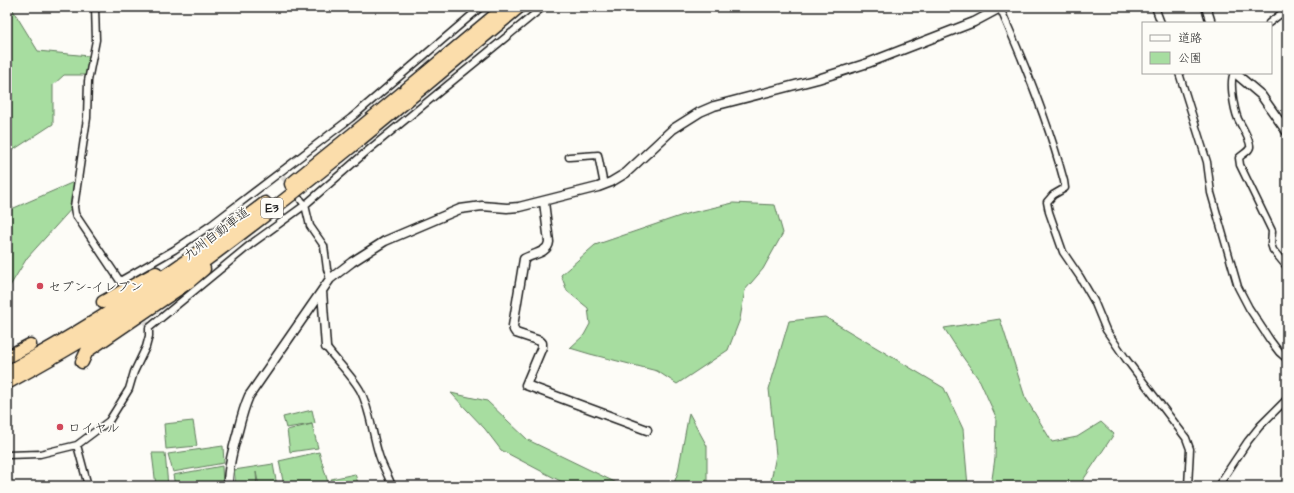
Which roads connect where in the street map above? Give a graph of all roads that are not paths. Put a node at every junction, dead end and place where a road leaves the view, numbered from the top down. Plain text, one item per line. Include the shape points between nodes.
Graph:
1 (95, 7) edge
2 (481, 7) edge
3 (505, 7) edge
4 (519, 7) edge
5 (543, 7) edge
6 (1155, 7) edge
7 (1206, 7) edge
8 (997, 8) edge
9 (1287, 9) edge
10 (1161, 22) edge
11 (1211, 22) edge
12 (1271, 22) edge
13 (1179, 74) edge
14 (1234, 74) edge
15 (1244, 76) edge
16 (1287, 132) edge
17 (569, 158) dead end
18 (317, 174) junction
19 (604, 185) junction
20 (544, 202) junction
21 (303, 203) junction
22 (260, 207) junction
23 (1287, 267) edge
24 (330, 279) junction
25 (322, 291) junction
26 (103, 302) dead end
27 (30, 345) dead end
28 (326, 347) joint
29 (7, 357) edge
30 (1287, 359) edge
31 (82, 362) dead end
32 (7, 372) edge
33 (7, 383) edge
34 (1287, 399) edge
35 (647, 430) dead end
36 (77, 446) junction
37 (7, 455) edge
38 (88, 486) edge
39 (228, 486) edge
40 (392, 486) edge
41 (1188, 486) edge
42 (1218, 486) edge

1 - 2 street via 96,40 88,81 87,118 74,207 75,214 120,281 174,250 280,175 425,59
3 - 22 highway, 九州自動車道 / E3
4 - 18 highway, 九州自動車道 / E3
5 - 21 street
6 - 10 street
7 - 11 street
8 - 19 street via 974,22 868,63 700,112 673,129 626,173
8 - 41 street via 1028,72 1064,181 1065,188 1047,202 1048,212 1063,252 1094,301 1106,330 1186,438 1190,449
9 - 12 street
13 - 30 street via 1207,162 1211,193 1238,287 1270,340
14 - 23 street via 1235,109 1250,143 1248,150 1239,158 1240,165 1272,231 1273,250
15 - 16 street
17 - 19 street via 598,155
18 - 31 highway via 190,281 87,351
18 - 33 highway, 九州自動車道 / E3 via 195,268 128,313
19 - 20 street
20 - 24 street via 519,207 482,206 460,209 384,240
20 - 35 street via 549,247 524,259 513,326 516,333 542,343 526,385
21 - 24 street via 310,226 324,246
21 - 36 street via 149,328 146,347 129,389 109,421
22 - 26 highway via 165,268
22 - 32 highway, 九州自動車道 / E3 via 120,306
24 - 25 street
25 - 28 street
25 - 39 street via 245,404 230,457
27 - 29 highway
28 - 40 street via 352,376 361,392 369,413 378,454
34 - 42 street via 1248,441
36 - 37 street via 40,454
36 - 38 street

